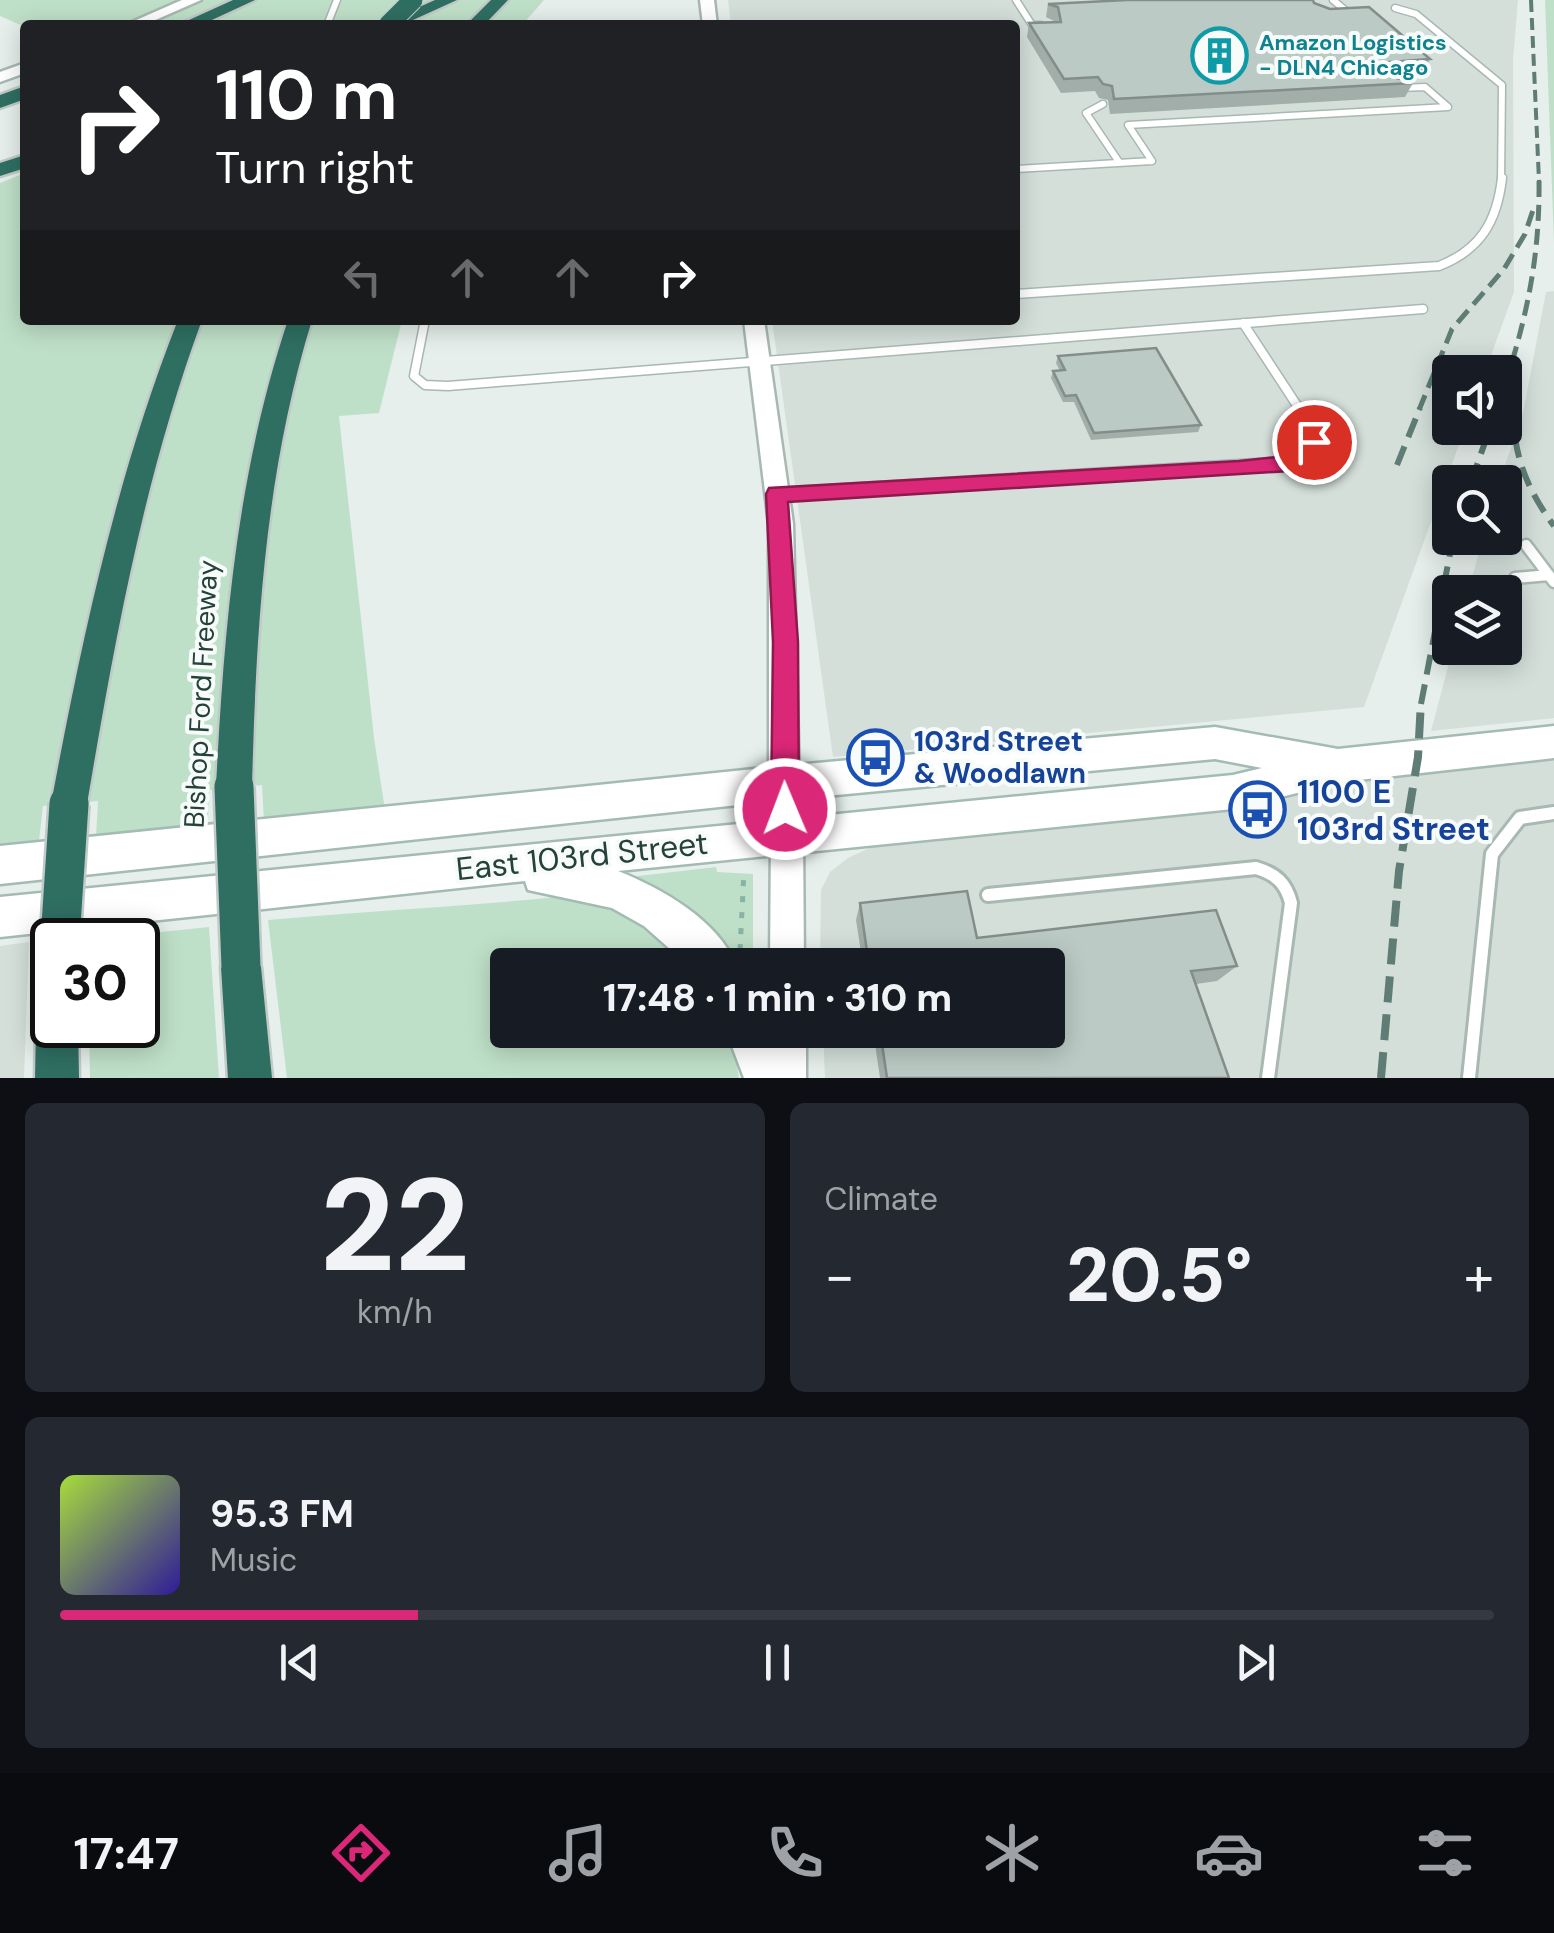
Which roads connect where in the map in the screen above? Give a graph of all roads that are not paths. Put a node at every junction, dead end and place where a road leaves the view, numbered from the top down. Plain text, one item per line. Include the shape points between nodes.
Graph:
1 (194, 0) edge
2 (246, 0) edge
3 (413, 0) edge
4 (449, 0) edge
5 (500, 0) edge
6 (1016, 0) edge
7 (1333, 0) edge
8 (1394, 8) dead end
9 (1329, 11) edge
10 (144, 20) edge
11 (198, 20) edge
12 (393, 20) edge
13 (400, 20) edge
14 (479, 20) edge
15 (1050, 24) edge
16 (1395, 88) edge
17 (1103, 104) dead end
18 (1118, 162) junction
19 (1020, 169) edge
20 (1020, 294) edge
21 (1423, 309) dead end
22 (1242, 323) junction
23 (188, 325) edge
24 (299, 325) edge
25 (424, 325) edge
26 (755, 325) edge
27 (759, 362) junction
28 (777, 494) junction
29 (1526, 545) dead end
30 (1522, 578) edge
31 (1551, 578) edge
32 (1554, 742) edge
33 (1341, 765) junction
34 (784, 782) junction
35 (1554, 813) edge
36 (787, 835) junction
37 (0, 865) edge
38 (419, 873) junction
39 (988, 896) dead end
40 (0, 917) edge
41 (62, 918) edge
42 (700, 948) edge
43 (787, 948) edge
44 (57, 1048) edge
45 (755, 1048) edge
46 (788, 1048) edge
47 (58, 1078) edge
48 (250, 1078) edge
49 (766, 1078) edge
50 (788, 1078) edge
51 (1268, 1078) edge
52 (1469, 1078) edge

1 - 10 street
2 - 11 highway
3 - 12 highway, bridge
4 - 13 highway
5 - 14 highway
6 - 15 lane via 1032,26
7 - 9 lane via 1345,10
8 - 20 lane via 1416,14 1502,85 1503,194 1470,254 1440,266
16 - 18 lane via 1425,86 1448,107 1128,125 1152,161
17 - 18 lane via 1086,113
18 - 19 lane
21 - 22 lane
22 - 27 lane
22 - 28 lane via 1309,424 1314,442 1290,463
23 - 41 highway, bridge via 112,567 70,804
24 - 48 highway, Bishop Ford Freeway, bridge via 267,438 241,610 234,787
25 - 27 lane via 414,376 426,385
26 - 27 street
27 - 28 street
28 - 34 street
29 - 31 lane
30 - 31 lane
32 - 33 main road, East 103rd Street
33 - 34 main road, East 103rd Street via 1215,743
33 - 36 main road, East 103rd Street via 1233,792
34 - 36 street
34 - 37 main road, East 103rd Street
35 - 52 lane via 1520,818 1492,854
36 - 38 main road, East 103rd Street
36 - 43 street
38 - 40 main road, East 103rd Street
38 - 42 main road via 586,878 649,906
39 - 51 lane via 1256,868 1276,874 1291,902
44 - 47 highway
45 - 49 main road
46 - 50 street

